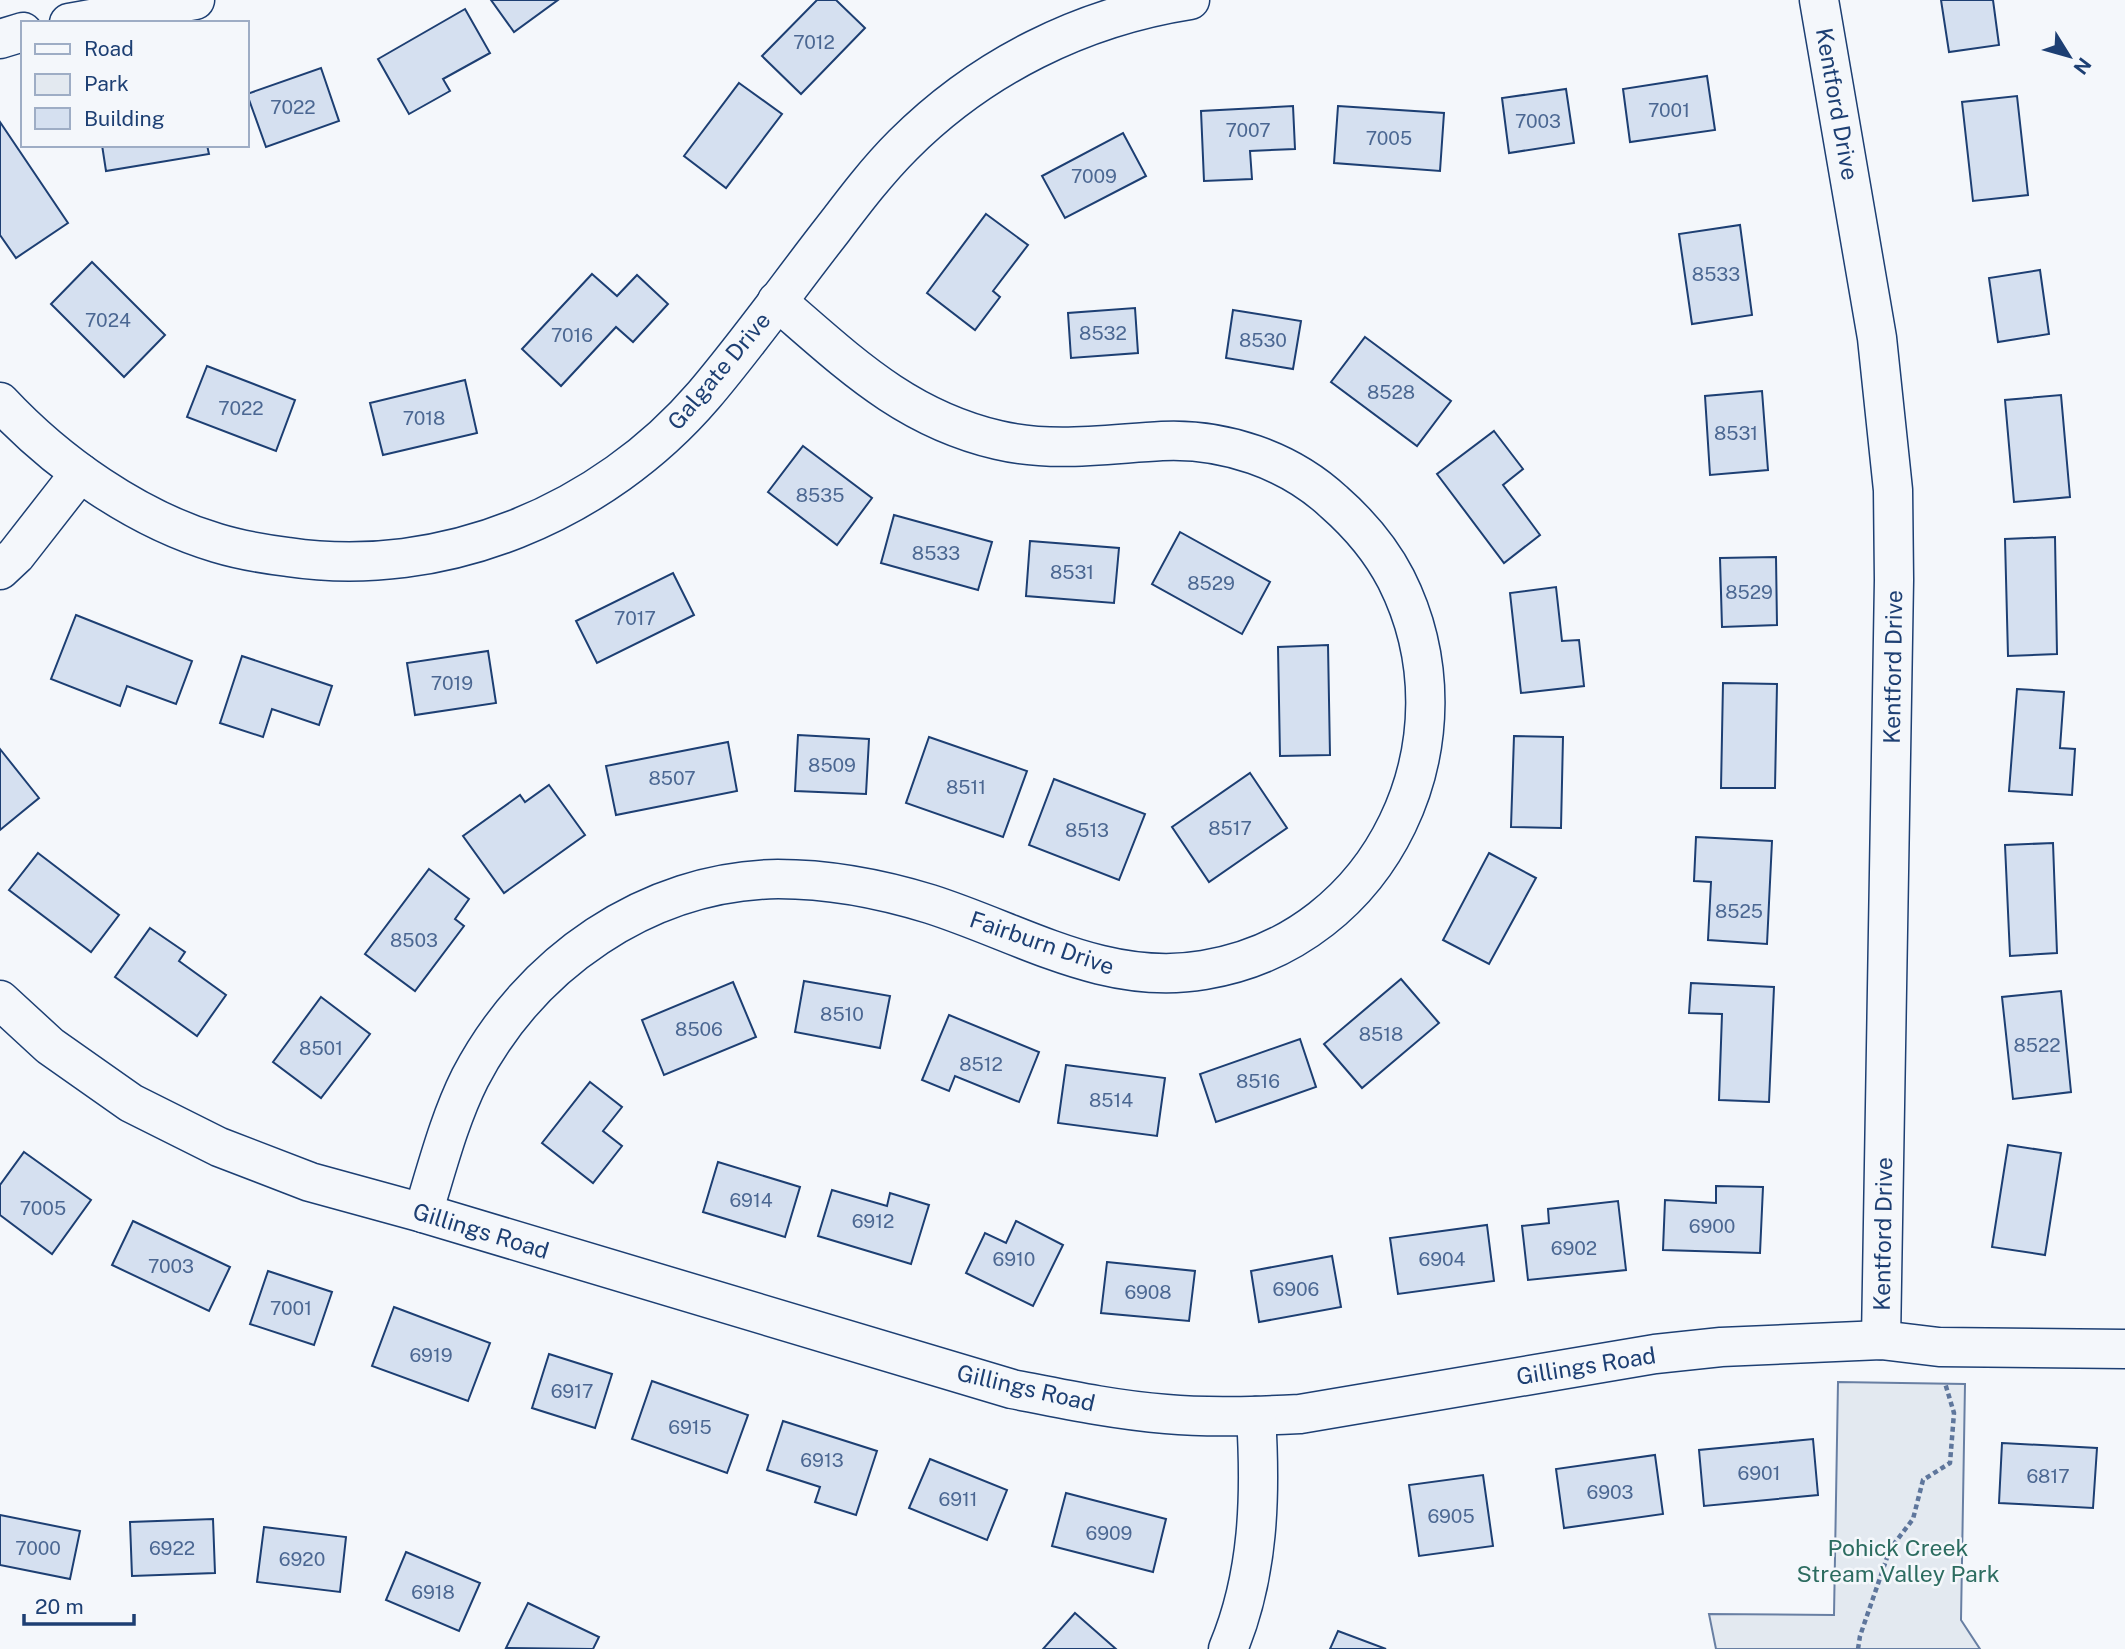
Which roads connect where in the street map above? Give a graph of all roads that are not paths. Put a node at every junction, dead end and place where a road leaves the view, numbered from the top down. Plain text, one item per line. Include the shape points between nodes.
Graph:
1 (195, 0) edge
2 (1190, 0) edge
3 (1819, 0) edge
4 (80, 21) edge
5 (21, 33) edge
6 (0, 39) edge
7 (777, 302) junction
8 (0, 401) edge
9 (80, 473) junction
10 (0, 570) edge
11 (0, 1000) edge
12 (423, 1213) junction
13 (1881, 1340) junction
14 (2125, 1349) edge
15 (1256, 1416) junction
16 (1228, 1649) edge

1 - 4 street
2 - 7 street, Galgate Drive via 1154,5 1049,41 947,106 872,179
3 - 13 street, Kentford Drive via 1877,338 1893,490
5 - 6 street
7 - 9 street, Galgate Drive via 704,395 642,455 560,510 460,548 362,562 263,554 160,522
7 - 12 street, Fairburn Drive via 887,393 950,426 1000,441 1046,447 1166,441 1220,446 1280,466 1330,497 1385,561 1418,638 1426,721 1421,759 1407,803 1373,867 1322,918 1260,955 1198,972 1147,974 1102,967 934,906 832,882 742,882 656,904 614,924 576,950 511,1014 455,1112
8 - 9 street, Galgate Drive
9 - 10 street
11 - 12 street, Gillings Road via 50,1046 131,1102 206,1140 310,1182
12 - 15 street, Gillings Road via 1012,1389 1167,1415
13 - 14 street, Gillings Road via 1939,1347
13 - 15 street, Gillings Road via 1655,1354 1300,1414
15 - 16 street via 1258,1527 1249,1586

